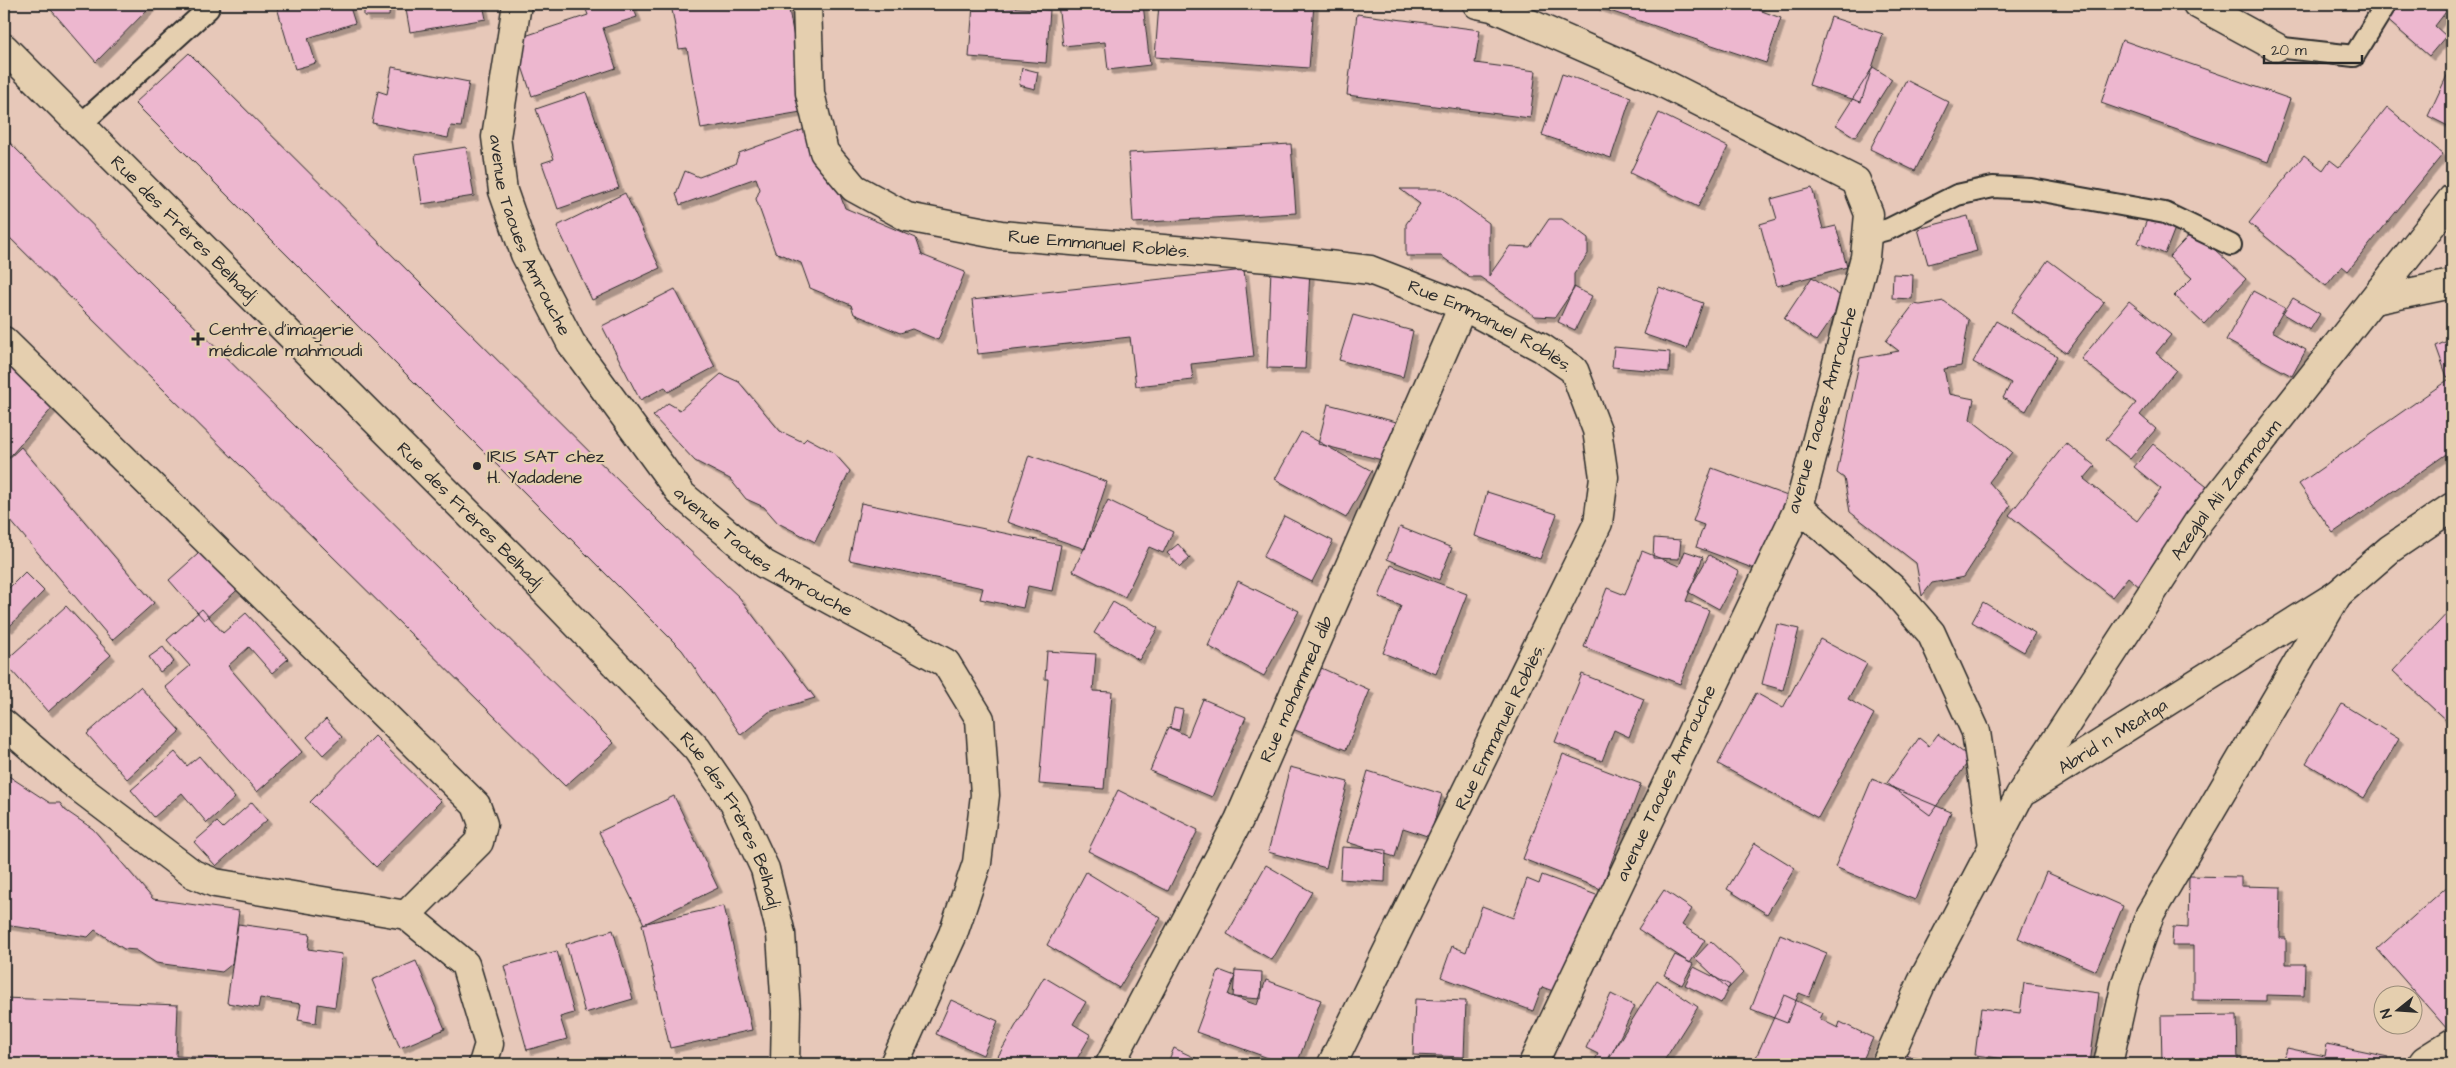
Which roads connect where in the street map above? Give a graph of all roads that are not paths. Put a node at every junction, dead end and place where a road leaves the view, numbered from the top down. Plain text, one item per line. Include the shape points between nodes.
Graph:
1 (206, 4) edge
2 (516, 4) edge
3 (807, 4) edge
4 (1477, 4) edge
5 (2197, 4) edge
6 (2386, 4) edge
7 (4, 48) edge
8 (2276, 48) joint
9 (80, 125) junction
10 (2452, 199) edge
11 (1867, 235) junction
12 (2231, 246) dead end
13 (2452, 284) edge
14 (2374, 300) junction
15 (1464, 306) junction
16 (4, 341) edge
17 (1799, 506) junction
18 (2452, 507) edge
19 (2338, 594) junction
20 (4, 724) edge
21 (2020, 795) junction
22 (1994, 846) junction
23 (406, 915) junction
24 (2452, 1043) edge
25 (483, 1064) edge
26 (785, 1064) edge
27 (894, 1064) edge
28 (1110, 1064) edge
29 (1332, 1064) edge
30 (1532, 1064) edge
31 (1886, 1064) edge
32 (2108, 1064) edge
33 (2422, 1064) edge

1 - 9 lane via 208,9
2 - 27 street, avenue Taoues Amrouche via 496,137 503,191 525,254 571,343 682,496 764,564 946,663 980,719 986,795 977,863 953,934
3 - 15 street, Rue Emmanuel Roblès. via 810,93 824,152 854,188 908,217 1001,236 1268,258 1370,270
4 - 11 street, avenue Taoues Amrouche via 1492,7 1647,75 1856,181 1869,214
5 - 8 street
6 - 8 lane via 2354,56
7 - 9 street, Rue des Frères Belhadj
9 - 26 street, Rue des Frères Belhadj via 517,562 697,750 734,803 765,869 781,934 786,1011
10 - 14 street, Azeglal Ali Zammoum
11 - 12 lane via 1889,229 1957,196 1992,187 2031,189 2166,213
11 - 17 street, avenue Taoues Amrouche via 1865,257
13 - 14 street
14 - 21 street, Azeglal Ali Zammoum via 2198,522
15 - 28 street, Rue mohammed dib via 1239,820
15 - 29 street, Rue Emmanuel Roblès. via 1542,348 1574,370 1597,430 1604,477 1598,523
16 - 23 street via 476,804 483,824 479,842
17 - 22 street via 1892,588 1931,634 1976,732
17 - 30 street, avenue Taoues Amrouche
18 - 19 street, Abrid n Mɛatqa via 2390,549
19 - 21 street, Abrid n Mɛatqa
19 - 32 street via 2150,914 2126,983
20 - 23 street via 69,780 194,874 215,883
21 - 22 street
22 - 31 street via 1922,982
23 - 25 street via 465,964 490,1044
24 - 33 street

